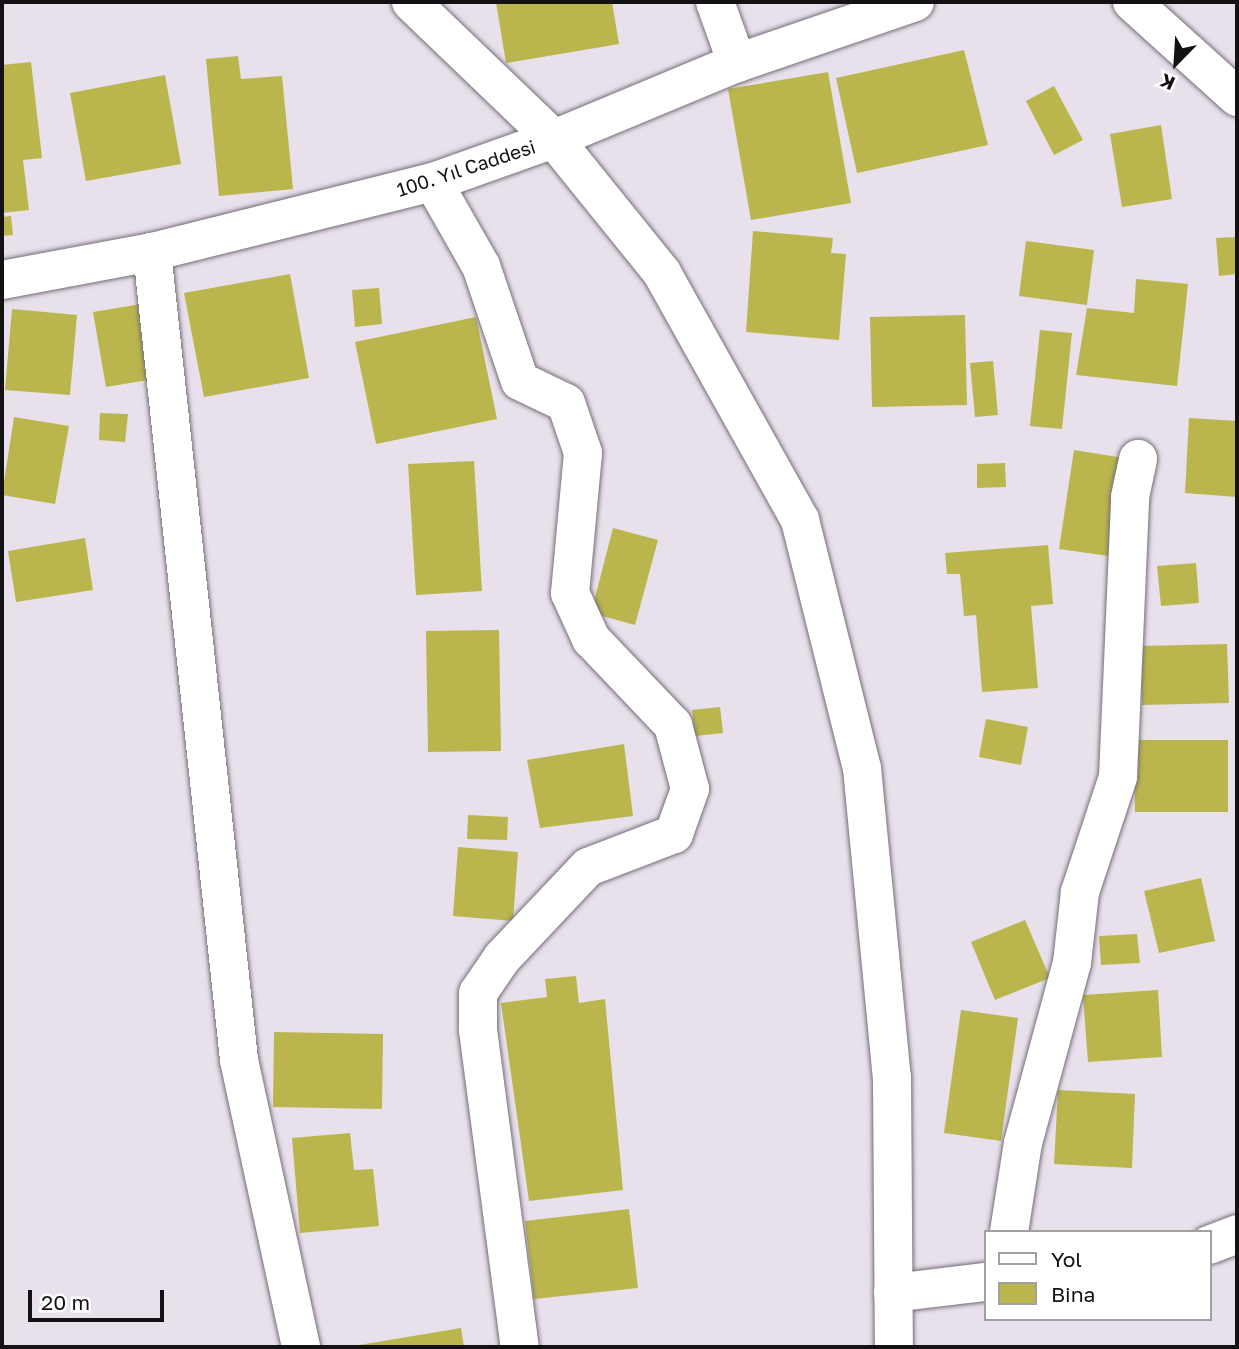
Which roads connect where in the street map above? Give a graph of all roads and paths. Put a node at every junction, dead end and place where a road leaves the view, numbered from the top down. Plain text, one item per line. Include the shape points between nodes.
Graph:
1 (411, 2) edge
2 (715, 2) edge
3 (915, 2) edge
4 (1132, 2) edge
5 (737, 63) junction
6 (1237, 97) edge
7 (554, 139) junction
8 (433, 182) junction
9 (152, 252) junction
10 (2, 280) edge
11 (1138, 458) dead end
12 (1009, 1230) edge
13 (1237, 1234) edge
14 (1211, 1244) edge
15 (984, 1282) edge
16 (893, 1293) junction
17 (301, 1347) edge
18 (520, 1347) edge
19 (894, 1347) edge

1 - 7 street
2 - 5 street
3 - 5 street, 100. Yıl Caddesi
4 - 6 street
5 - 7 street, 100. Yıl Caddesi
7 - 8 street, 100. Yıl Caddesi
7 - 16 street via 662,272 800,520 862,768 892,1077
8 - 9 street, 100. Yıl Caddesi
8 - 18 street via 481,266 520,381 566,403 583,453 570,593 591,639 673,725 690,789 674,834 588,867 502,958 478,993 478,1030
9 - 10 street, 100. Yıl Caddesi
9 - 17 street via 239,1060
11 - 12 street via 1130,497 1118,777 1080,892 1072,963 1023,1143
13 - 14 street
15 - 16 street
16 - 19 street

